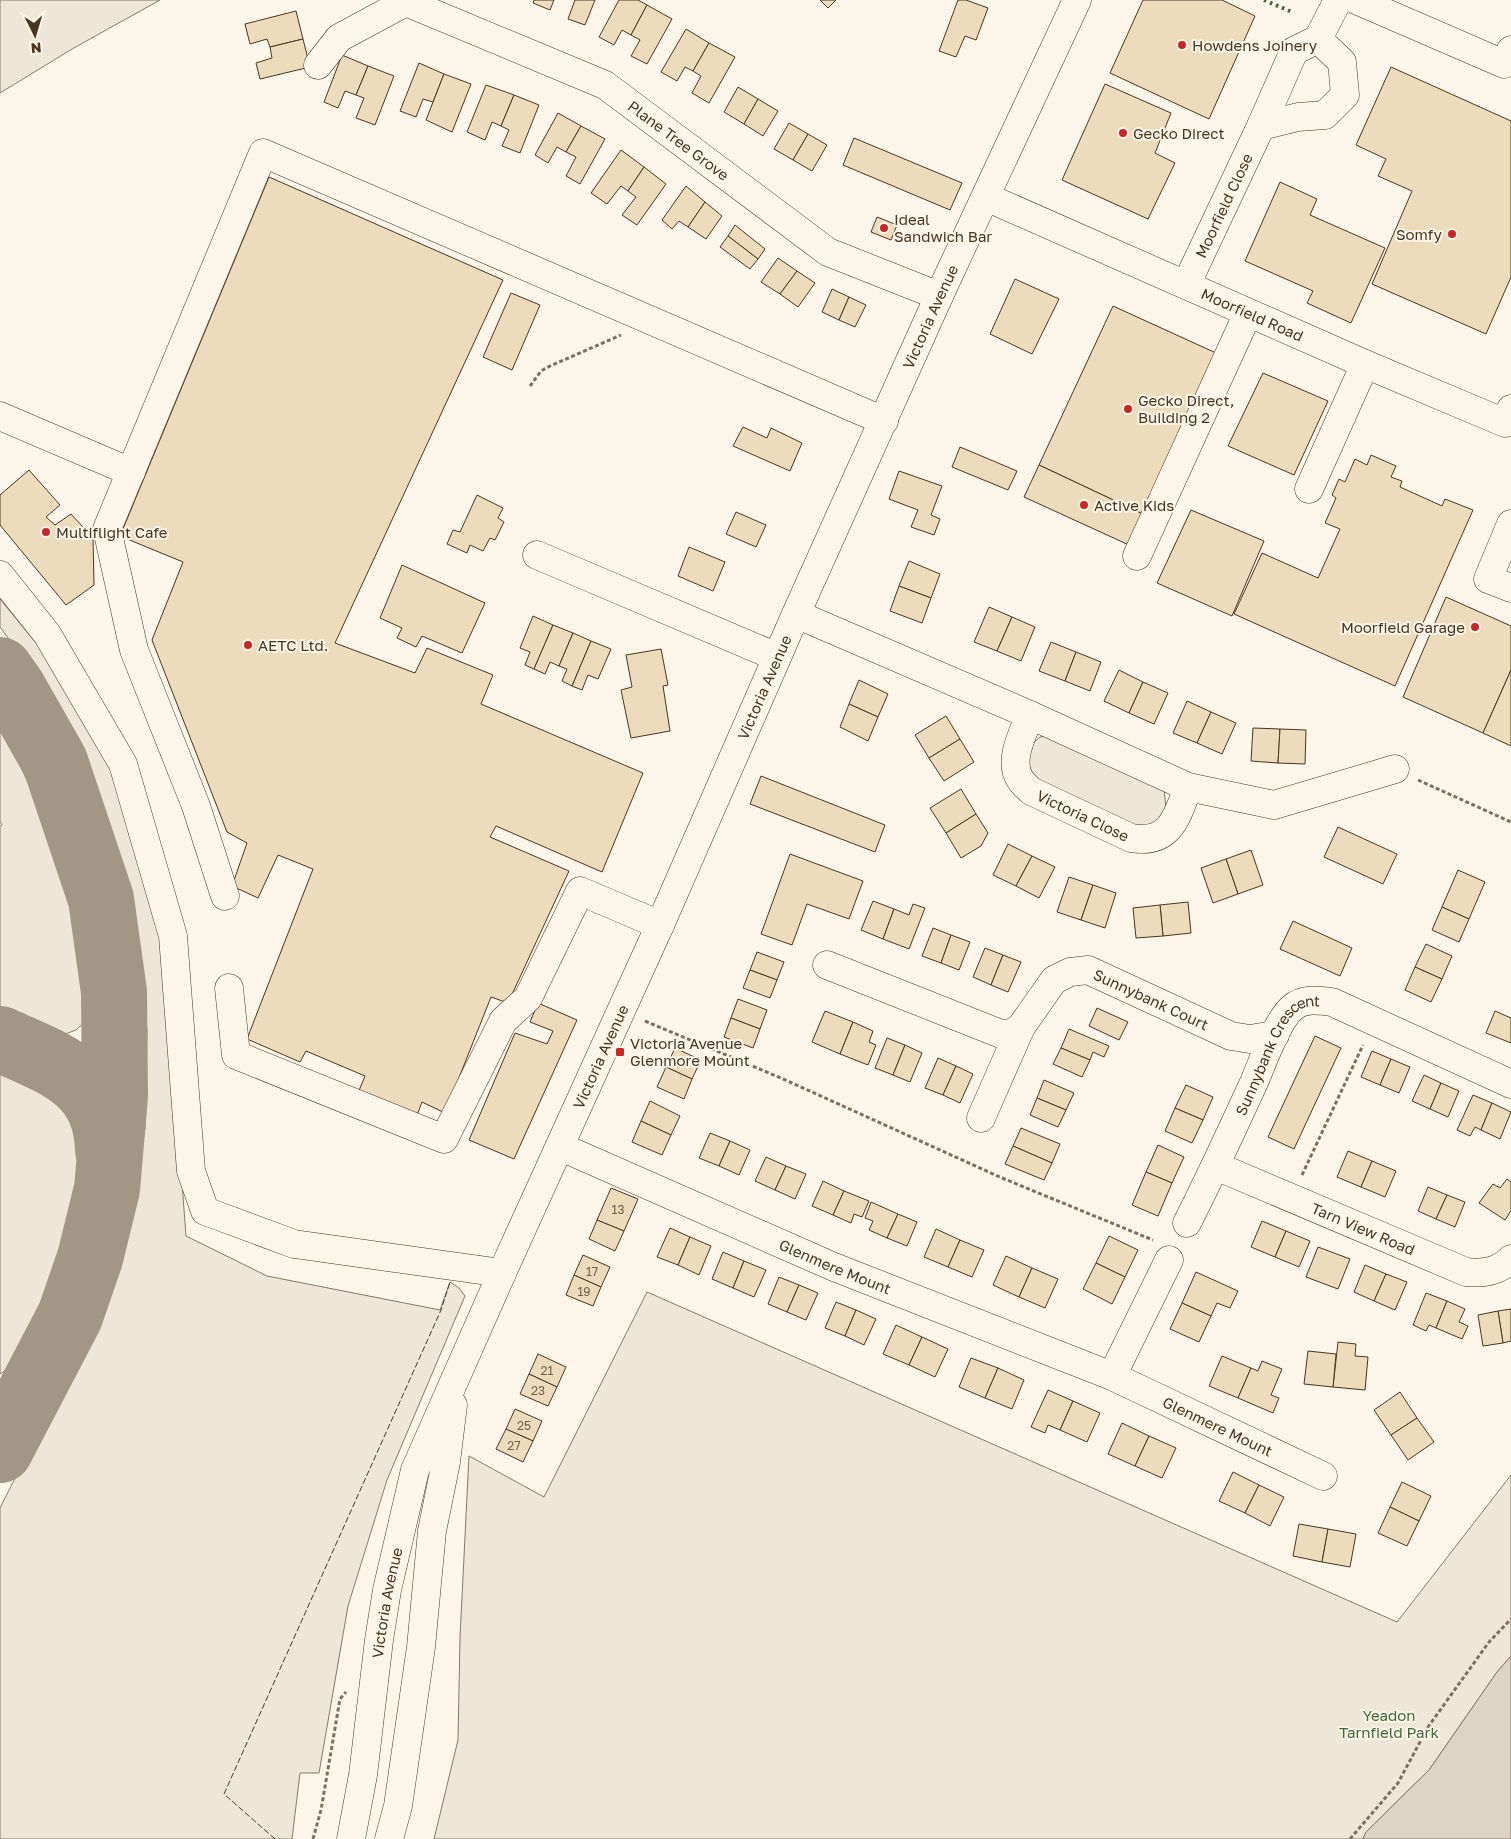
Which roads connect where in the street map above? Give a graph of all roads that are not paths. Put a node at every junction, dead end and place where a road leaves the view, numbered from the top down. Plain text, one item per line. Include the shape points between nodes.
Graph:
1 (1077, 0) edge
2 (1338, 0) edge
3 (1356, 0) edge
4 (1318, 39) junction
5 (1511, 50) edge
6 (318, 65) dead end
7 (1261, 126) junction
8 (986, 197) junction
9 (1186, 285) junction
10 (939, 296) junction
11 (1248, 313) junction
12 (1365, 364) junction
13 (0, 416) edge
14 (884, 420) junction
15 (1509, 420) edge
16 (131, 472) junction
17 (1309, 489) dead end
18 (1511, 524) edge
19 (537, 555) dead end
20 (1137, 556) dead end
21 (0, 575) edge
22 (1511, 588) edge
23 (796, 614) junction
24 (777, 657) junction
25 (1030, 715) junction
26 (1395, 770) road end
27 (1188, 787) junction
28 (225, 896) dead end
29 (660, 925) junction
30 (826, 965) dead end
31 (229, 988) dead end
32 (1021, 1027) junction
33 (1275, 1035) junction
34 (1511, 1084) edge
35 (981, 1118) dead end
36 (560, 1147) junction
37 (1216, 1166) junction
38 (1187, 1223) dead end
39 (1163, 1251) road end
40 (1511, 1259) edge
41 (502, 1273) junction
42 (457, 1376) junction
43 (1112, 1376) junction
44 (1323, 1476) dead end
45 (351, 1839) edge
46 (389, 1839) edge

1 - 8 main road, Victoria Avenue
2 - 4 main road
3 - 5 main road via 1504,64
4 - 7 main road, Moorfield Close via 1294,52
4 - 7 main road via 1342,62 1345,95 1325,115 1298,116
6 - 10 main road, Plane Tree Grove via 339,38 406,2 605,85 828,252
7 - 9 main road, Moorfield Close
8 - 9 main road, Moorfield Road
8 - 10 main road, Victoria Avenue
9 - 11 main road, Moorfield Road
10 - 14 main road, Victoria Avenue
11 - 12 main road, Moorfield Road
11 - 20 main road
12 - 15 main road, Moorfield Road
12 - 17 main road
13 - 16 main road
14 - 16 main road via 263,153
14 - 23 main road, Victoria Avenue
16 - 28 main road via 107,529 134,650 196,806
18 - 22 main road via 1488,579
19 - 24 main road
21 - 41 main road via 47,634 123,764 173,936 191,1171 205,1211 294,1244
23 - 24 main road, Victoria Avenue
23 - 25 main road
24 - 29 main road, Victoria Avenue
25 - 27 main road
25 - 27 main road, Victoria Close via 1017,749 1019,778 1031,791 1132,838 1156,838 1168,830 1177,818
26 - 27 main road via 1274,805
29 - 31 main road via 580,891 528,998 503,1021 444,1139 236,1055
29 - 36 main road, Victoria Avenue
30 - 32 main road via 1002,1034 1012,1033
32 - 33 main road, Sunnybank Court via 1054,980 1070,972 1088,970 1231,1036 1250,1039
32 - 35 main road, Sunnybank Court
33 - 34 main road, Sunnybank Crescent via 1291,1009 1301,1002 1332,1002
33 - 37 main road, Sunnybank Crescent
36 - 41 main road, Victoria Avenue
36 - 43 main road, Glenmere Mount via 834,1267
37 - 38 main road, Sunnybank Crescent
37 - 40 main road, Tarn View Road via 1466,1272 1493,1271
39 - 43 main road
41 - 42 main road, Victoria Avenue
42 - 45 main road, Victoria Avenue via 415,1470 387,1590 364,1775
42 - 46 main road, Victoria Avenue via 446,1462 432,1532 421,1646 401,1788
43 - 44 main road, Glenmere Mount

